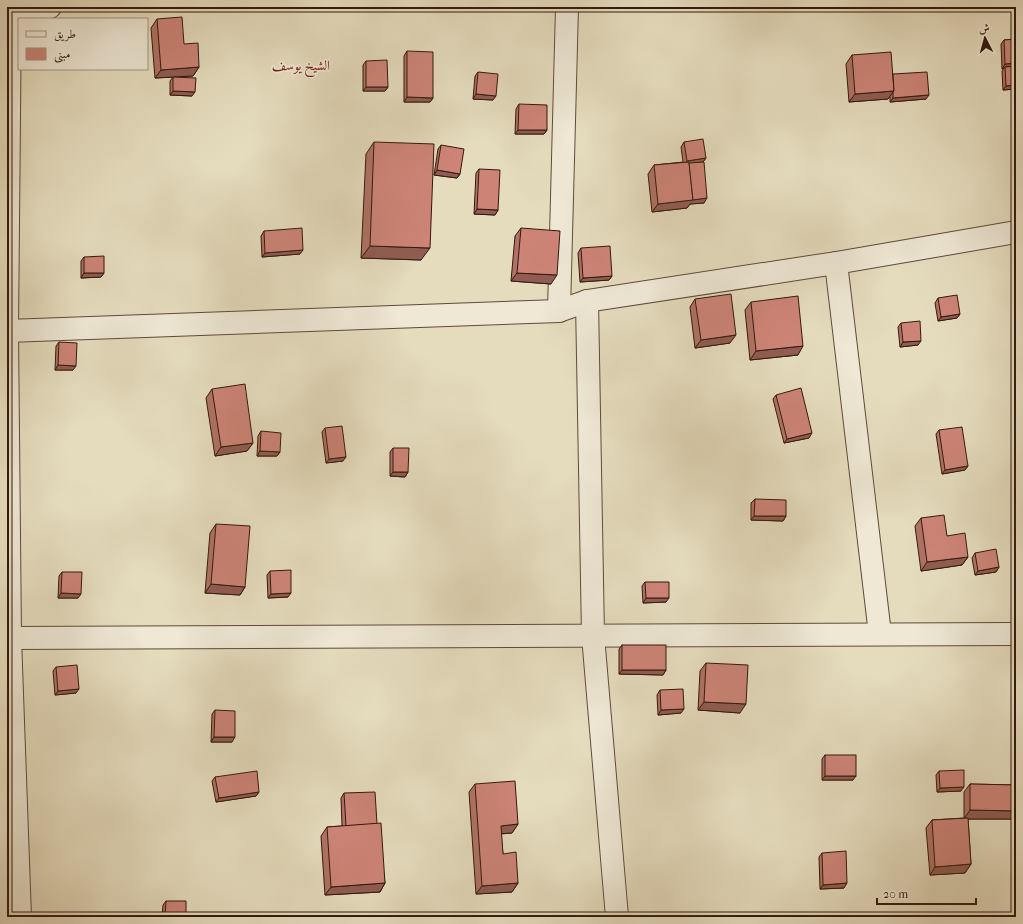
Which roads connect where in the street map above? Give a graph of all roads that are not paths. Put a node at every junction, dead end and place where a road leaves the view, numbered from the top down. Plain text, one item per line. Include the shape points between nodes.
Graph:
1 (50, 7) edge
2 (567, 7) edge
3 (9, 8) edge
4 (1016, 232) edge
5 (836, 263) junction
6 (588, 301) junction
7 (559, 311) junction
8 (7, 331) edge
9 (880, 634) junction
10 (1016, 634) edge
11 (593, 636) junction
12 (8, 638) edge
13 (20, 917) edge
14 (617, 917) edge

1 - 3 street
2 - 7 street
3 - 8 street
4 - 5 street
5 - 6 street
5 - 9 street
6 - 7 street
6 - 11 street
7 - 8 street
8 - 12 street
9 - 10 street
9 - 11 street
11 - 12 street
11 - 14 street
12 - 13 street

